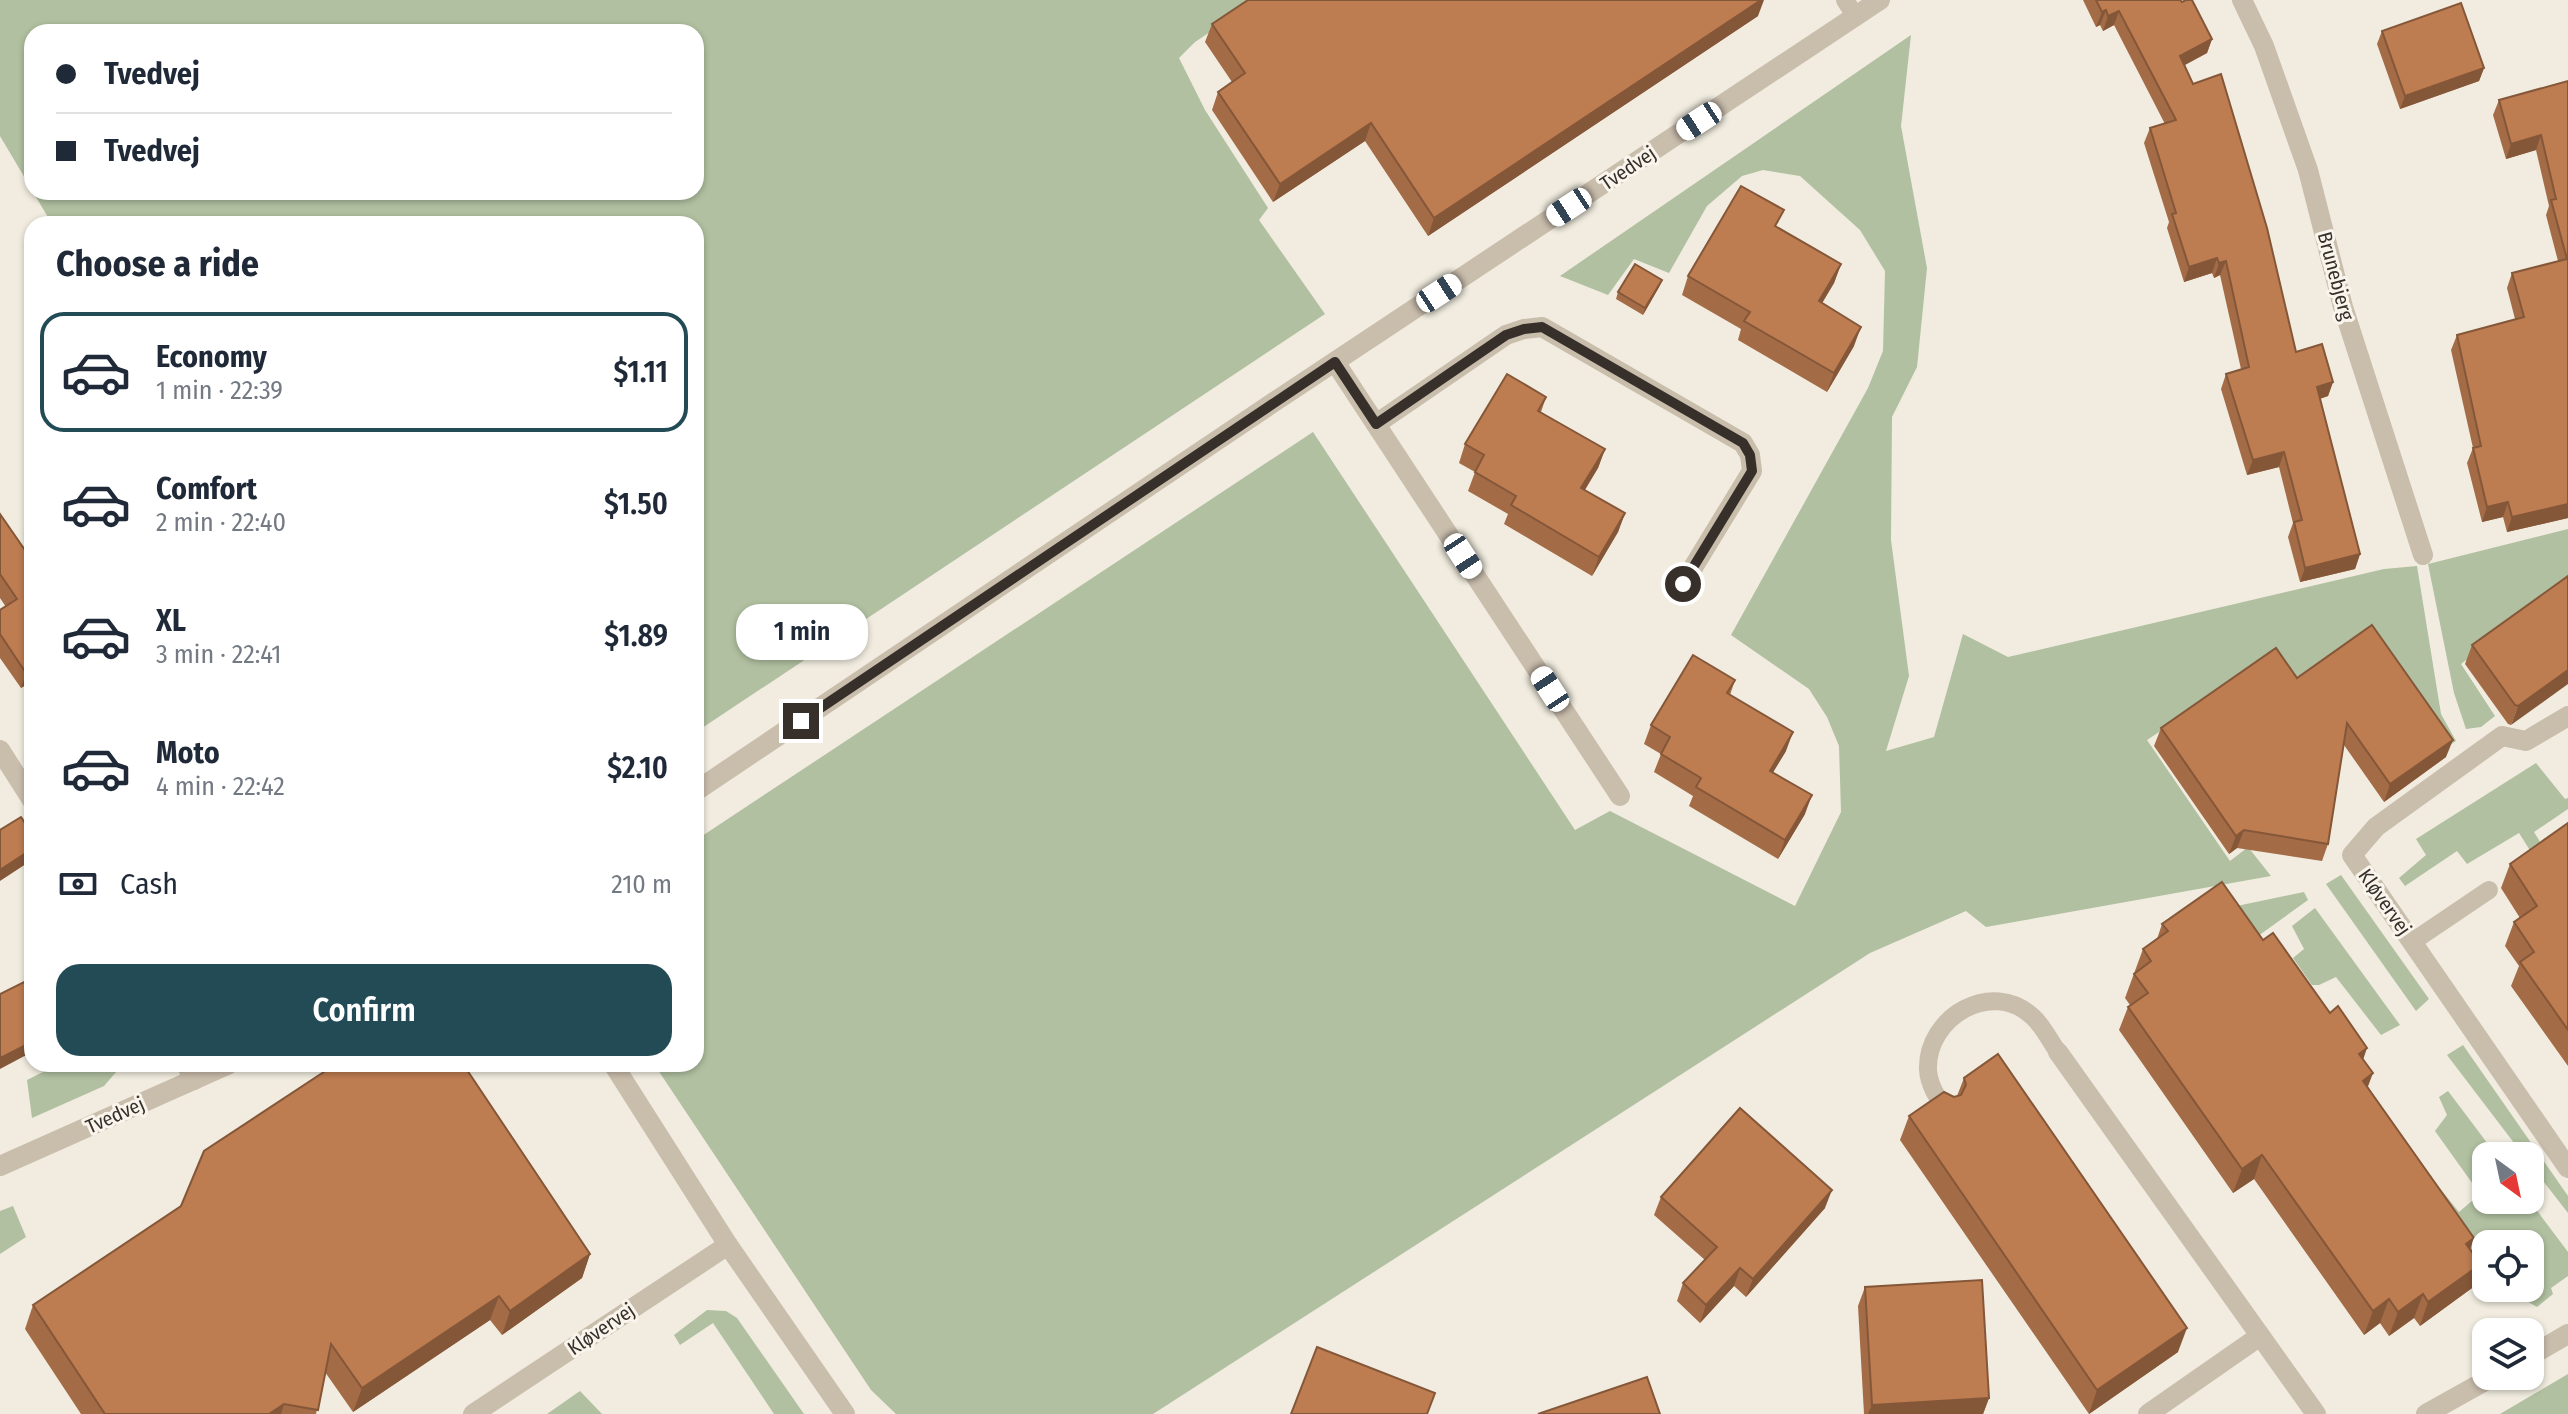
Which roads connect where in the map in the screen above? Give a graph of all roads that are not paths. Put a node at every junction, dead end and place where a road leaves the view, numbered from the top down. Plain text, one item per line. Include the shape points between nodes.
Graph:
1 (1880, 0) edge
2 (2242, 0) edge
3 (1850, 9) edge
4 (1335, 362) junction
5 (1376, 424) junction
6 (2423, 555) dead end
7 (1683, 584) dead end
8 (2568, 716) edge
9 (0, 750) edge
10 (704, 786) edge
11 (24, 788) edge
12 (1620, 796) dead end
13 (2489, 890) dead end
14 (2412, 942) junction
15 (2058, 1052) joint
16 (190, 1072) edge
17 (618, 1072) edge
18 (1945, 1109) edge
19 (0, 1166) edge
20 (2568, 1168) edge
21 (728, 1245) junction
22 (2568, 1334) edge
23 (2260, 1336) junction
24 (2544, 1348) edge
25 (2472, 1388) edge
26 (473, 1414) edge
27 (845, 1414) edge
28 (2148, 1414) edge
29 (2316, 1414) edge
30 (2426, 1414) edge

1 - 3 street, Tvedvej
2 - 6 street, Brunebjerg via 2308,170 2343,307
3 - 4 street, Tvedvej
4 - 5 street
4 - 10 street, Tvedvej
5 - 7 street via 1506,335 1542,327 1743,443 1750,455 1752,471
5 - 12 street
8 - 14 street, Kløvervej via 2526,741 2502,736 2376,827 2352,855
9 - 11 street
13 - 14 lane
14 - 20 street, Kløvervej
15 - 18 lane via 2032,1016 2016,1006 1976,1003 1958,1012 1939,1030 1929,1054 1932,1088
15 - 23 street
16 - 19 street, Tvedvej
17 - 21 street
21 - 26 street, Kløvervej
21 - 27 street
22 - 24 street
23 - 28 street
23 - 29 street
25 - 30 street

